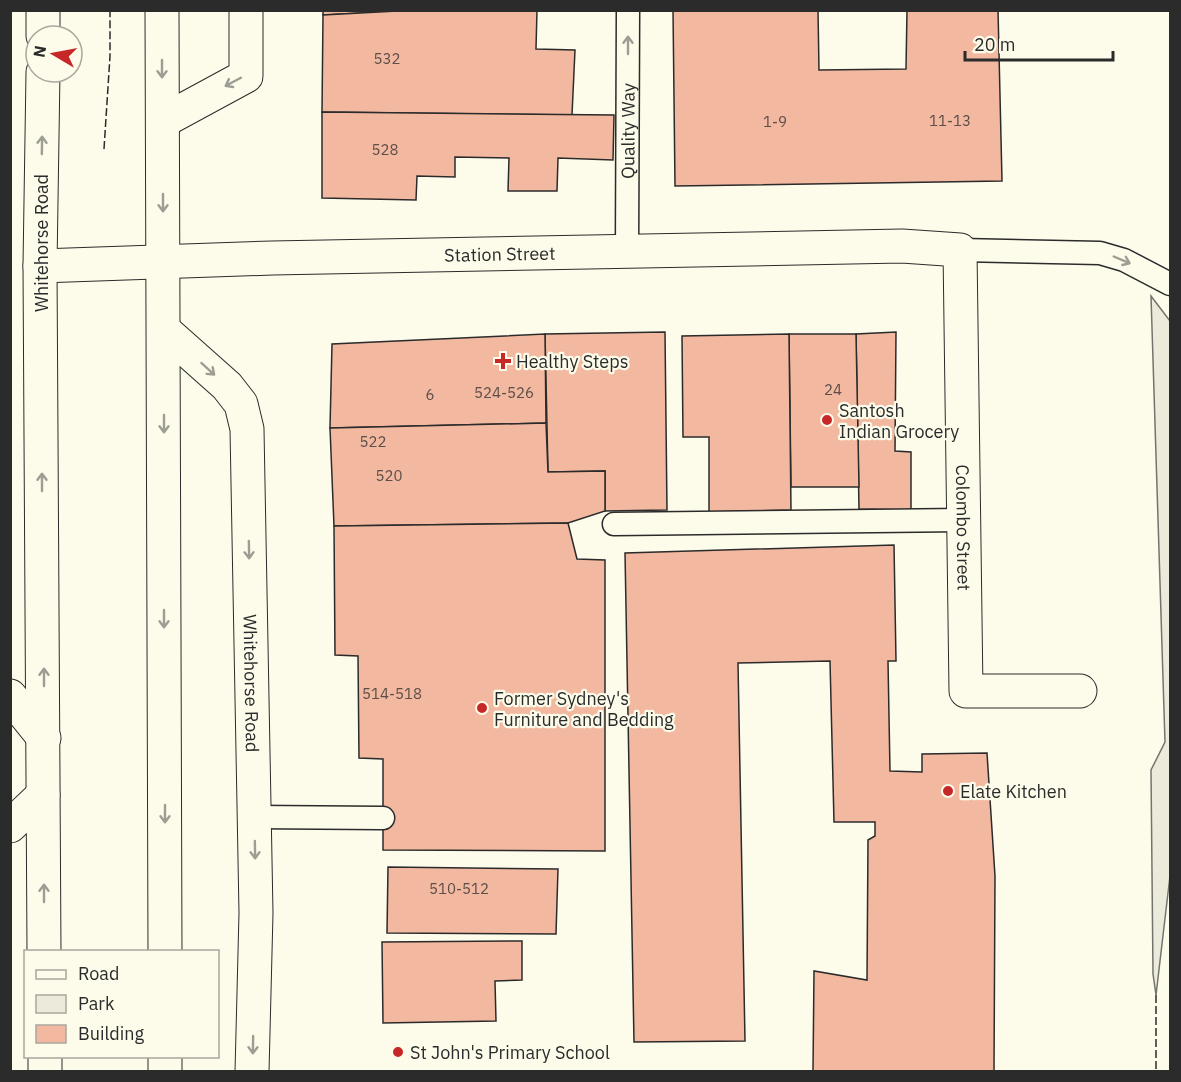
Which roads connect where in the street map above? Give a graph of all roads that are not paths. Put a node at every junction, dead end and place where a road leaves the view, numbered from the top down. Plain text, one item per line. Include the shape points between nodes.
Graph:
1 (162, 10) edge
2 (246, 10) edge
3 (628, 10) edge
4 (43, 84) edge
5 (163, 121) junction
6 (960, 250) junction
7 (627, 251) junction
8 (163, 261) junction
9 (40, 266) junction
10 (1170, 284) edge
11 (164, 330) junction
12 (963, 520) junction
13 (614, 524) dead end
14 (1080, 691) dead end
15 (10, 696) edge
16 (10, 734) edge
17 (44, 738) junction
18 (43, 795) junction
19 (254, 817) junction
20 (383, 818) dead end
21 (10, 826) edge
22 (44, 950) edge
23 (165, 950) edge
24 (252, 1071) edge

1 -> 5 main road
2 -> 5 main road via 246,76
7 -> 3 lane, Quality Way
9 -> 4 main road, Whitehorse Road
5 -> 8 main road
6 - 7 main road, Station Street via 902,246
6 -> 10 lane via 1109,254
6 - 12 main road, Colombo Street
7 - 8 main road, Station Street
8 - 9 main road, Station Street
8 - 11 main road
17 -> 9 main road, Whitehorse Road
11 -> 19 main road, Whitehorse Road via 227,387 241,404 247,429
11 -> 23 main road
12 - 13 lane
12 - 14 main road, Colombo Street via 966,691
15 - 17 main road
16 - 17 main road
17 - 18 main road, Whitehorse Road
18 - 21 main road
22 -> 18 main road, Whitehorse Road
19 - 20 lane
19 -> 24 main road, Whitehorse Road

